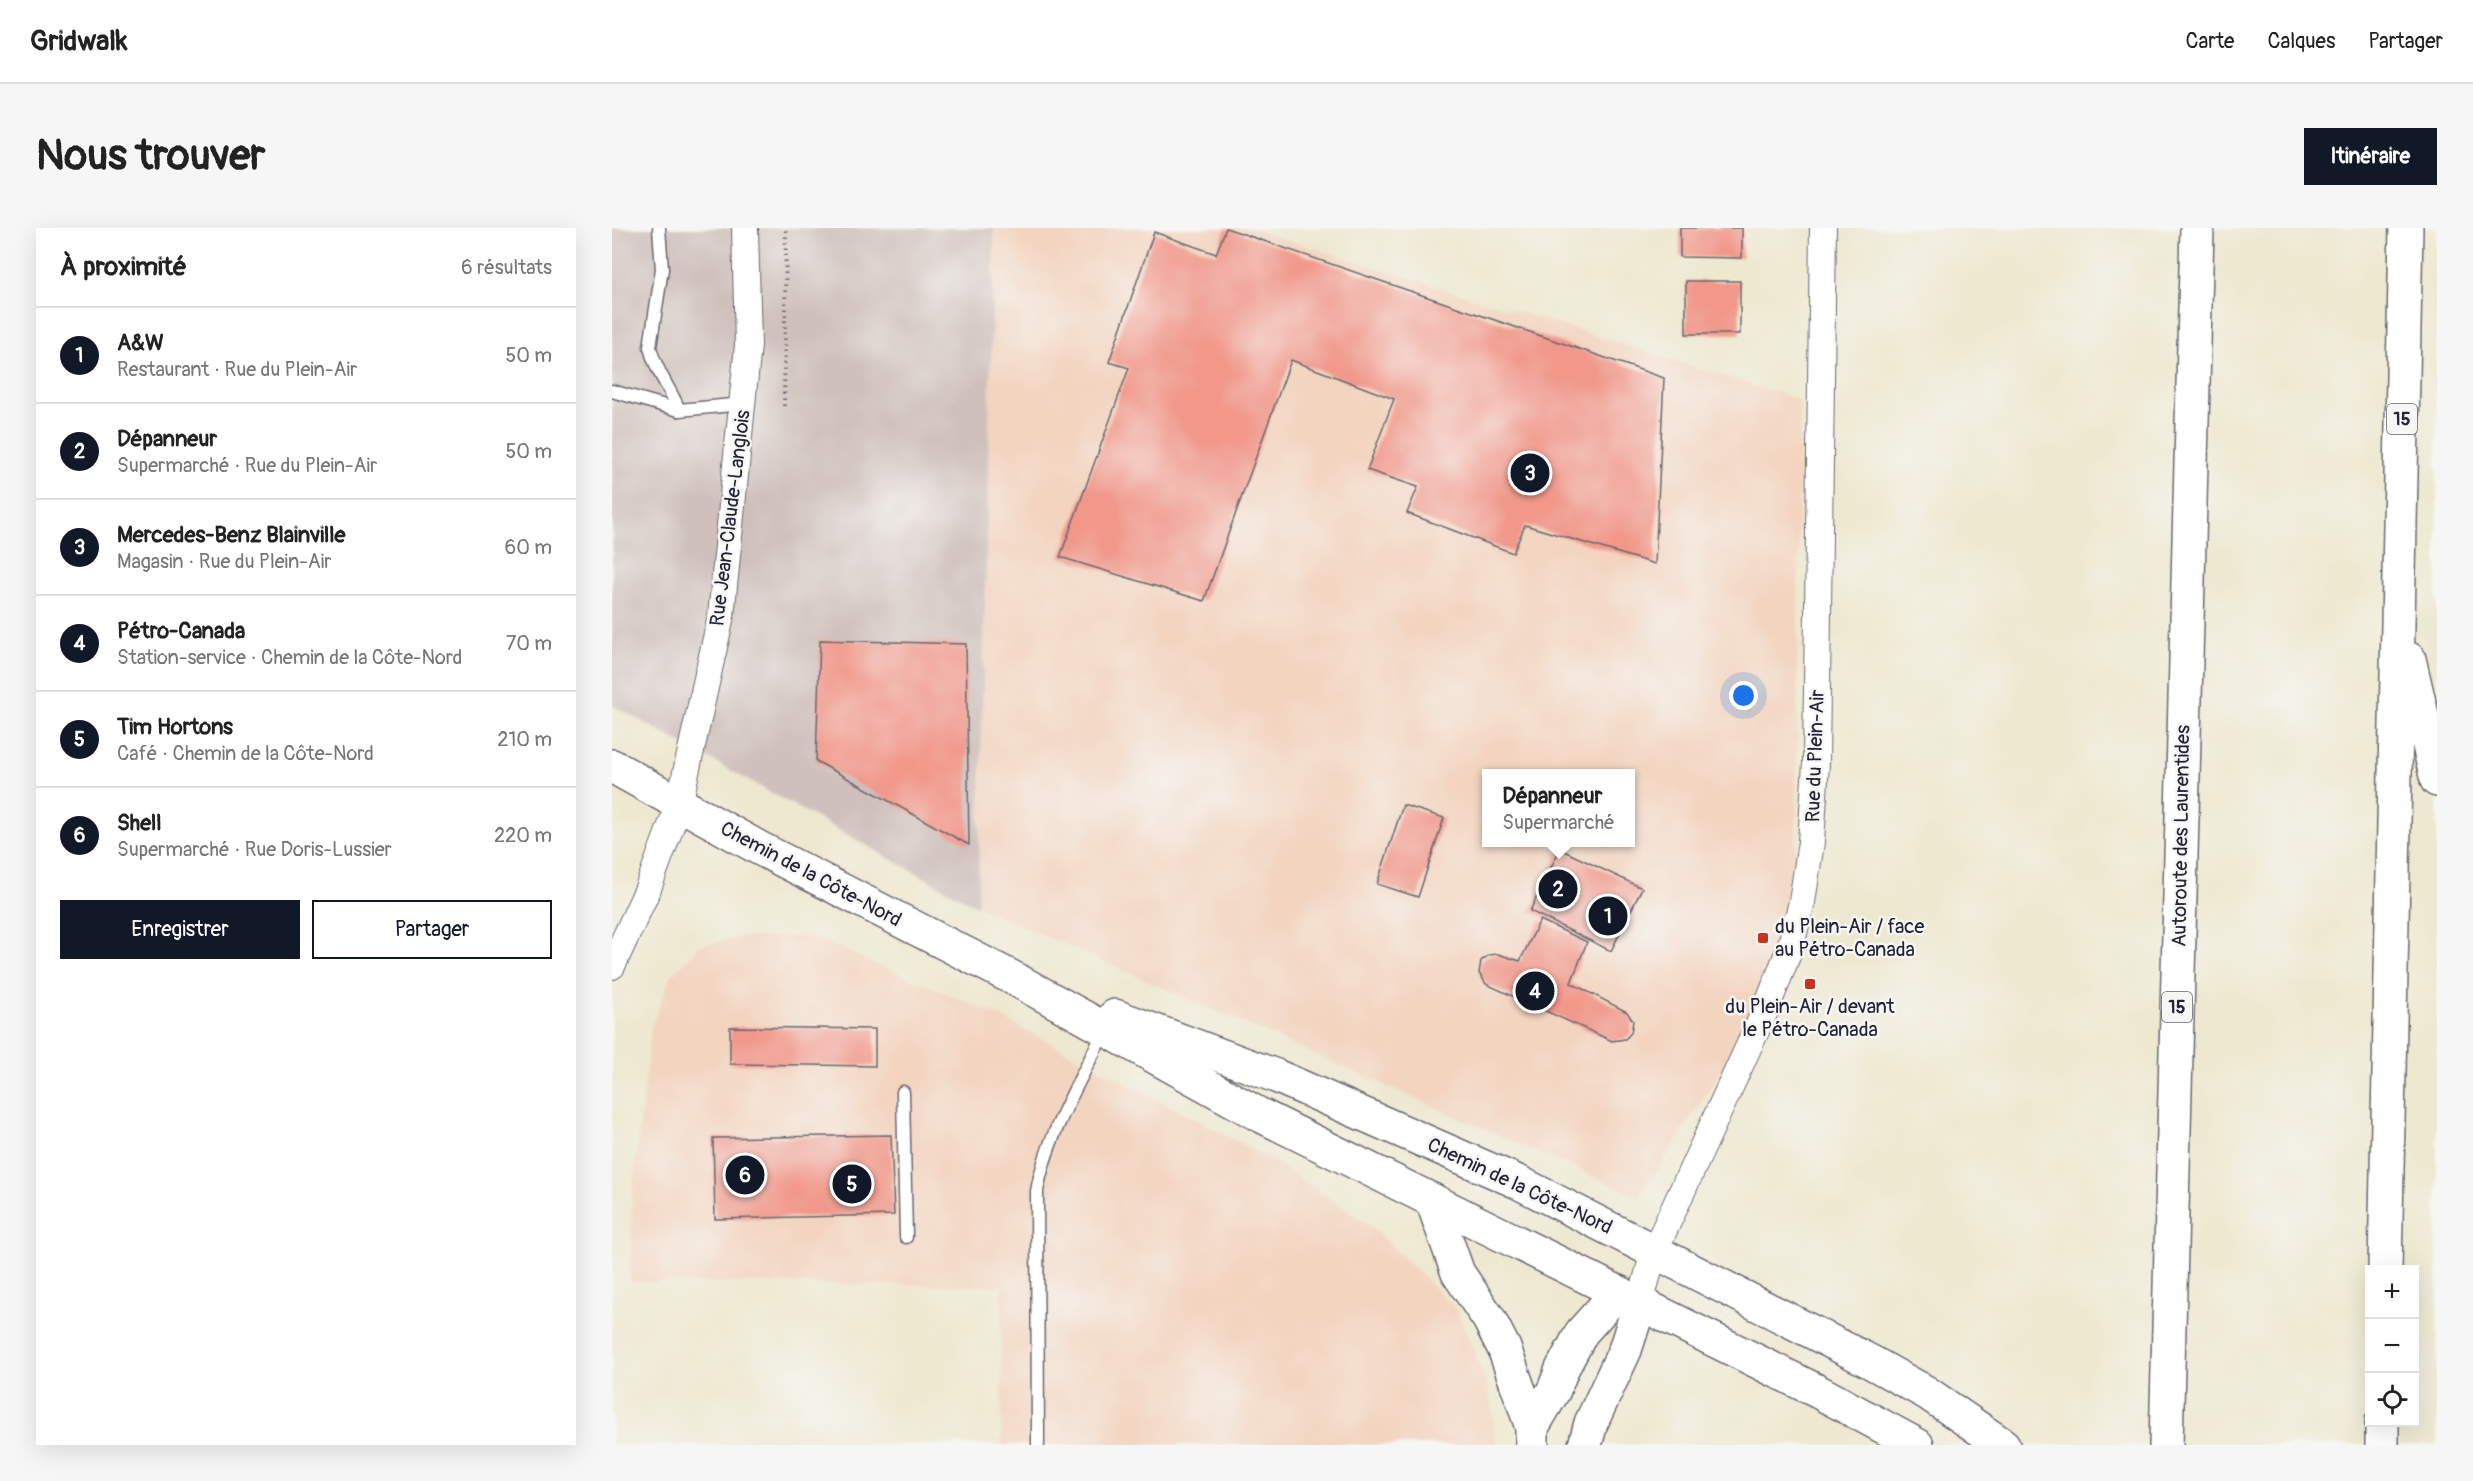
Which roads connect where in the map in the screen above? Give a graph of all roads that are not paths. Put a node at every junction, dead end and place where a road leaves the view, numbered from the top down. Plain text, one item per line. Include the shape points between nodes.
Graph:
1 (659, 228) edge
2 (745, 228) edge
3 (1822, 228) edge
4 (2197, 228) edge
5 (2406, 228) edge
6 (612, 391) edge
7 (743, 404) junction
8 (679, 410) junction
9 (2398, 610) junction
10 (612, 766) edge
11 (2437, 780) edge
12 (679, 804) junction
13 (612, 966) edge
14 (1109, 1022) junction
15 (903, 1092) dead end
16 (1432, 1200) junction
17 (906, 1237) dead end
18 (1654, 1251) junction
19 (2385, 1265) edge
20 (1629, 1297) junction
21 (2382, 1427) edge
22 (1532, 1436) edge
23 (1038, 1445) edge
24 (1585, 1445) edge
25 (1917, 1445) edge
26 (2003, 1445) edge
27 (2166, 1445) edge
28 (2382, 1445) edge

1 - 8 lane via 662,269 650,347
2 - 7 street, Rue Jean-Claude-Langlois via 748,345
3 - 18 street, Rue du Plein-Air via 1816,763 1806,879 1797,925 1776,984
4 - 27 main road, Autoroute des Laurentides / 15
5 - 9 main road, 15
6 - 8 lane
7 - 8 lane
7 - 12 street, Rue Jean-Claude-Langlois via 720,616
9 - 11 main road
9 - 19 main road, 15
10 - 12 main road, Chemin de la Côte-Nord
12 - 13 street, Rue Jean-Claude-Langlois via 647,891
12 - 14 main road, Chemin de la Côte-Nord via 862,902
14 - 16 main road, Chemin de la Côte-Nord via 1267,1119
14 - 18 main road, Chemin de la Côte-Nord via 1276,1076 1518,1182
14 - 23 lane via 1049,1147 1037,1191
15 - 17 lane
16 - 20 main road, Chemin de la Côte-Nord
16 - 22 main road via 1458,1273 1490,1319 1504,1348
18 - 20 street, Rue du Plein-Air
18 - 26 main road, Chemin de la Côte-Nord via 1927,1393
20 - 22 main road via 1582,1332
20 - 24 main road via 1625,1350 1591,1423
20 - 25 main road, Chemin de la Côte-Nord
21 - 28 main road

